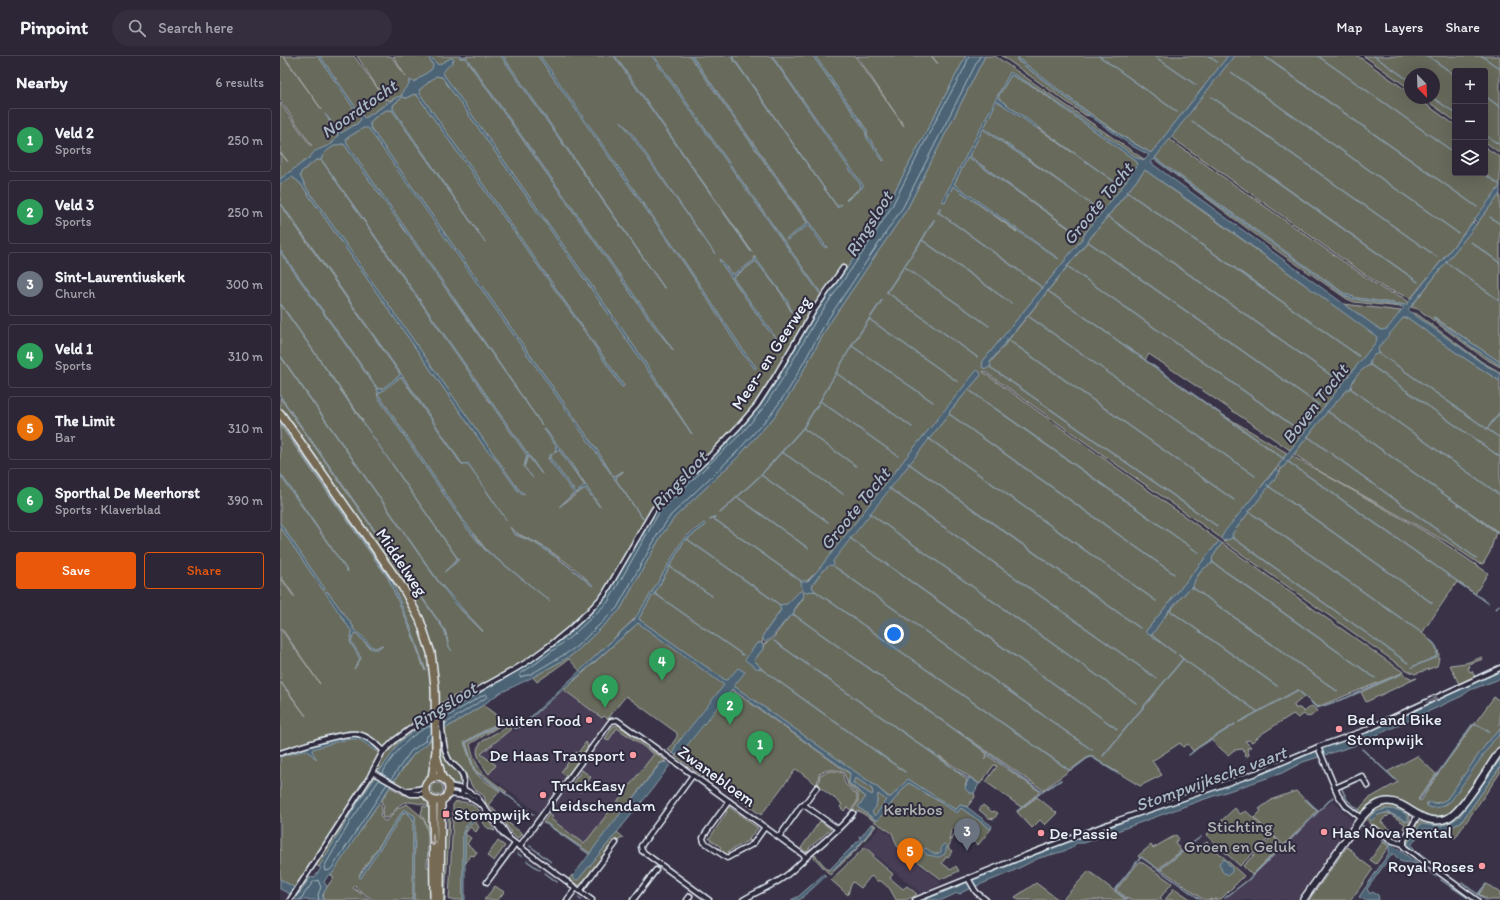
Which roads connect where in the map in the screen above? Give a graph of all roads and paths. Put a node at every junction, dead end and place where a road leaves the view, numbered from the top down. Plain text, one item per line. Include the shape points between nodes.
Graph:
1 (843, 268) dead end
2 (280, 413) edge
3 (1500, 668) edge
4 (422, 720) dead end
5 (439, 733) junction
6 (1318, 748) junction
7 (384, 751) junction
8 (436, 751) junction
9 (1500, 751) edge
10 (280, 753) edge
11 (372, 772) junction
12 (693, 775) junction
13 (432, 778) junction
14 (442, 778) junction
15 (449, 786) junction
16 (1368, 786) dead end
17 (817, 787) dead end
18 (1335, 788) junction
19 (463, 789) junction
20 (425, 791) junction
21 (448, 794) junction
22 (462, 795) junction
23 (437, 801) junction
24 (729, 801) junction
25 (804, 805) junction
26 (482, 806) junction
27 (853, 813) dead end
28 (1418, 815) junction
29 (1361, 818) junction
30 (765, 827) junction
31 (1373, 828) dead end
32 (838, 829) junction
33 (779, 837) junction
34 (616, 843) dead end
35 (1403, 844) junction
36 (517, 845) junction
37 (806, 857) junction
38 (656, 870) dead end
39 (969, 879) junction
40 (487, 882) dead end
41 (578, 890) junction
42 (690, 896) dead end
43 (290, 900) edge
44 (434, 900) edge
45 (440, 900) edge
46 (568, 900) edge
47 (592, 900) edge
48 (633, 900) edge
49 (687, 900) edge
50 (709, 900) edge
51 (743, 900) edge
52 (915, 900) edge
53 (986, 900) edge
54 (1303, 900) edge
55 (1477, 900) edge

1 - 5 street, Meer- en Geerweg via 757,405 654,509 599,601 538,654 468,696 446,703
2 - 5 main road, Middelweg via 413,605 431,654
6 -> 3 street via 1381,723
4 - 7 street
5 - 8 main road, Middelweg
5 - 19 street, Meer- en Geerweg via 449,760 462,774
6 - 18 street
6 - 39 street via 1119,820
7 - 10 street via 366,737 354,733
7 - 11 street
8 - 13 main road, Middelweg
8 - 14 main road, Middelweg
9 - 28 street via 1458,810 1448,818 1429,820
11 - 20 street via 405,791
11 - 43 street
12 - 24 street, Zwanebloem
12 - 36 street, Zwanebloem via 617,720 611,721
12 - 50 street via 641,846 642,851
13 - 14 main road
13 - 20 main road via 426,784
14 - 15 main road
15 - 19 street
15 - 21 main road
16 - 18 street via 1362,776
17 - 25 street
18 - 29 street via 1346,806
19 - 22 street, Meer- en Geerweg
19 - 26 street via 477,797
20 - 23 main road
21 - 22 street
21 - 23 main road
22 - 26 street
23 -> 44 main road
23 - 45 main road
24 - 30 street, Zwanebloem
24 - 30 street via 705,834 704,842 727,858 753,844
25 - 32 street
25 - 33 street
26 - 36 street
27 - 32 street
28 - 29 street via 1398,803 1386,802 1375,805
28 - 35 street
29 - 54 street
30 - 33 street, Zwanebloem
31 - 35 street via 1393,841
32 - 37 street
33 - 37 street, Zwanebloem
34 - 41 street
35 - 55 street via 1410,853
36 - 40 street
36 - 41 street
37 - 51 street via 781,879
38 - 48 street
39 - 52 street
39 - 53 street via 976,892
41 - 46 street
41 - 47 street
42 - 49 street

